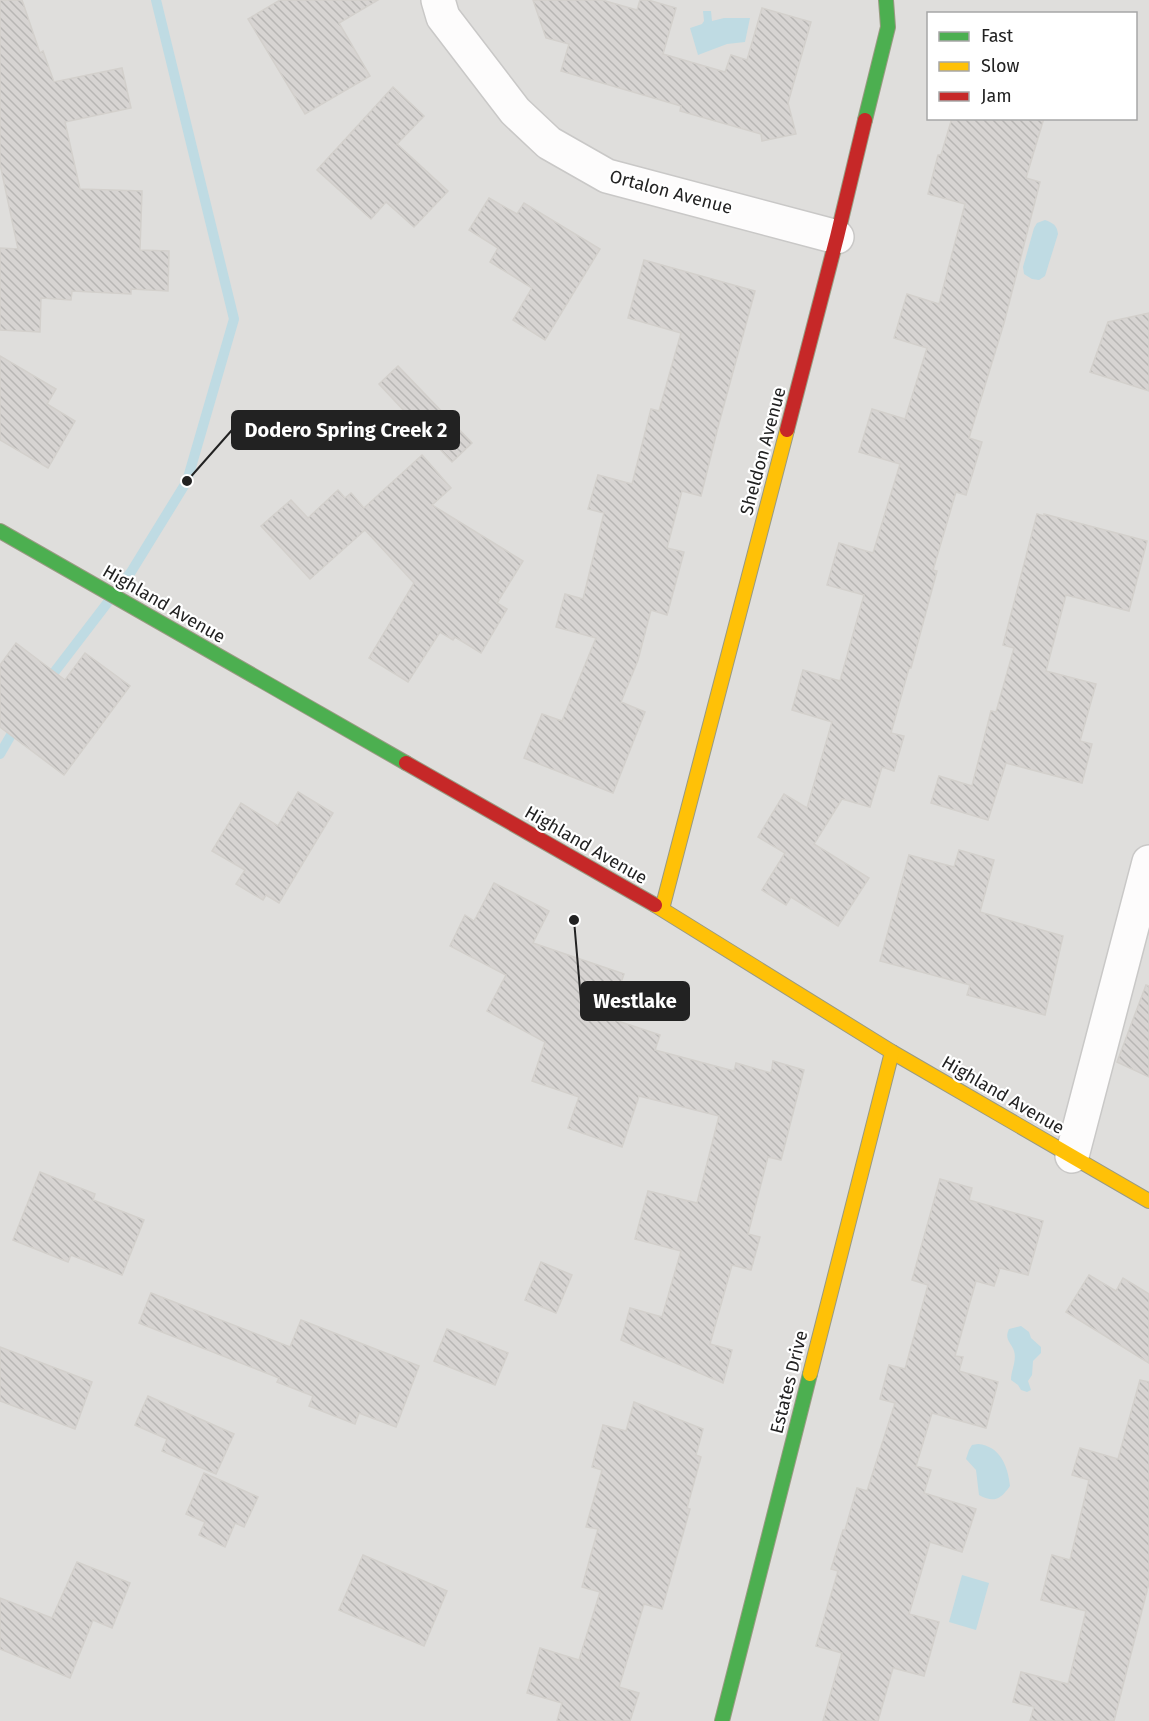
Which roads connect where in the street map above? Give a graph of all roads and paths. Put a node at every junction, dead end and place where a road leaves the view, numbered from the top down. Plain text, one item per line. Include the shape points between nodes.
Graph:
1 (438, 0) edge
2 (886, 0) edge
3 (837, 237) junction
4 (0, 531) edge
5 (1149, 862) edge
6 (662, 909) junction
7 (892, 1052) junction
8 (1072, 1156) junction
9 (1149, 1201) edge
10 (722, 1721) edge

1 - 3 street, Ortalon Avenue via 443,18 515,111 549,143 607,176
2 - 3 street, Sheldon Avenue via 888,27
3 - 6 street, Sheldon Avenue
4 - 6 street, Highland Avenue
5 - 8 street
6 - 7 street, Highland Avenue
7 - 8 street, Highland Avenue
7 - 10 street, Estates Drive
8 - 9 street, Highland Avenue

